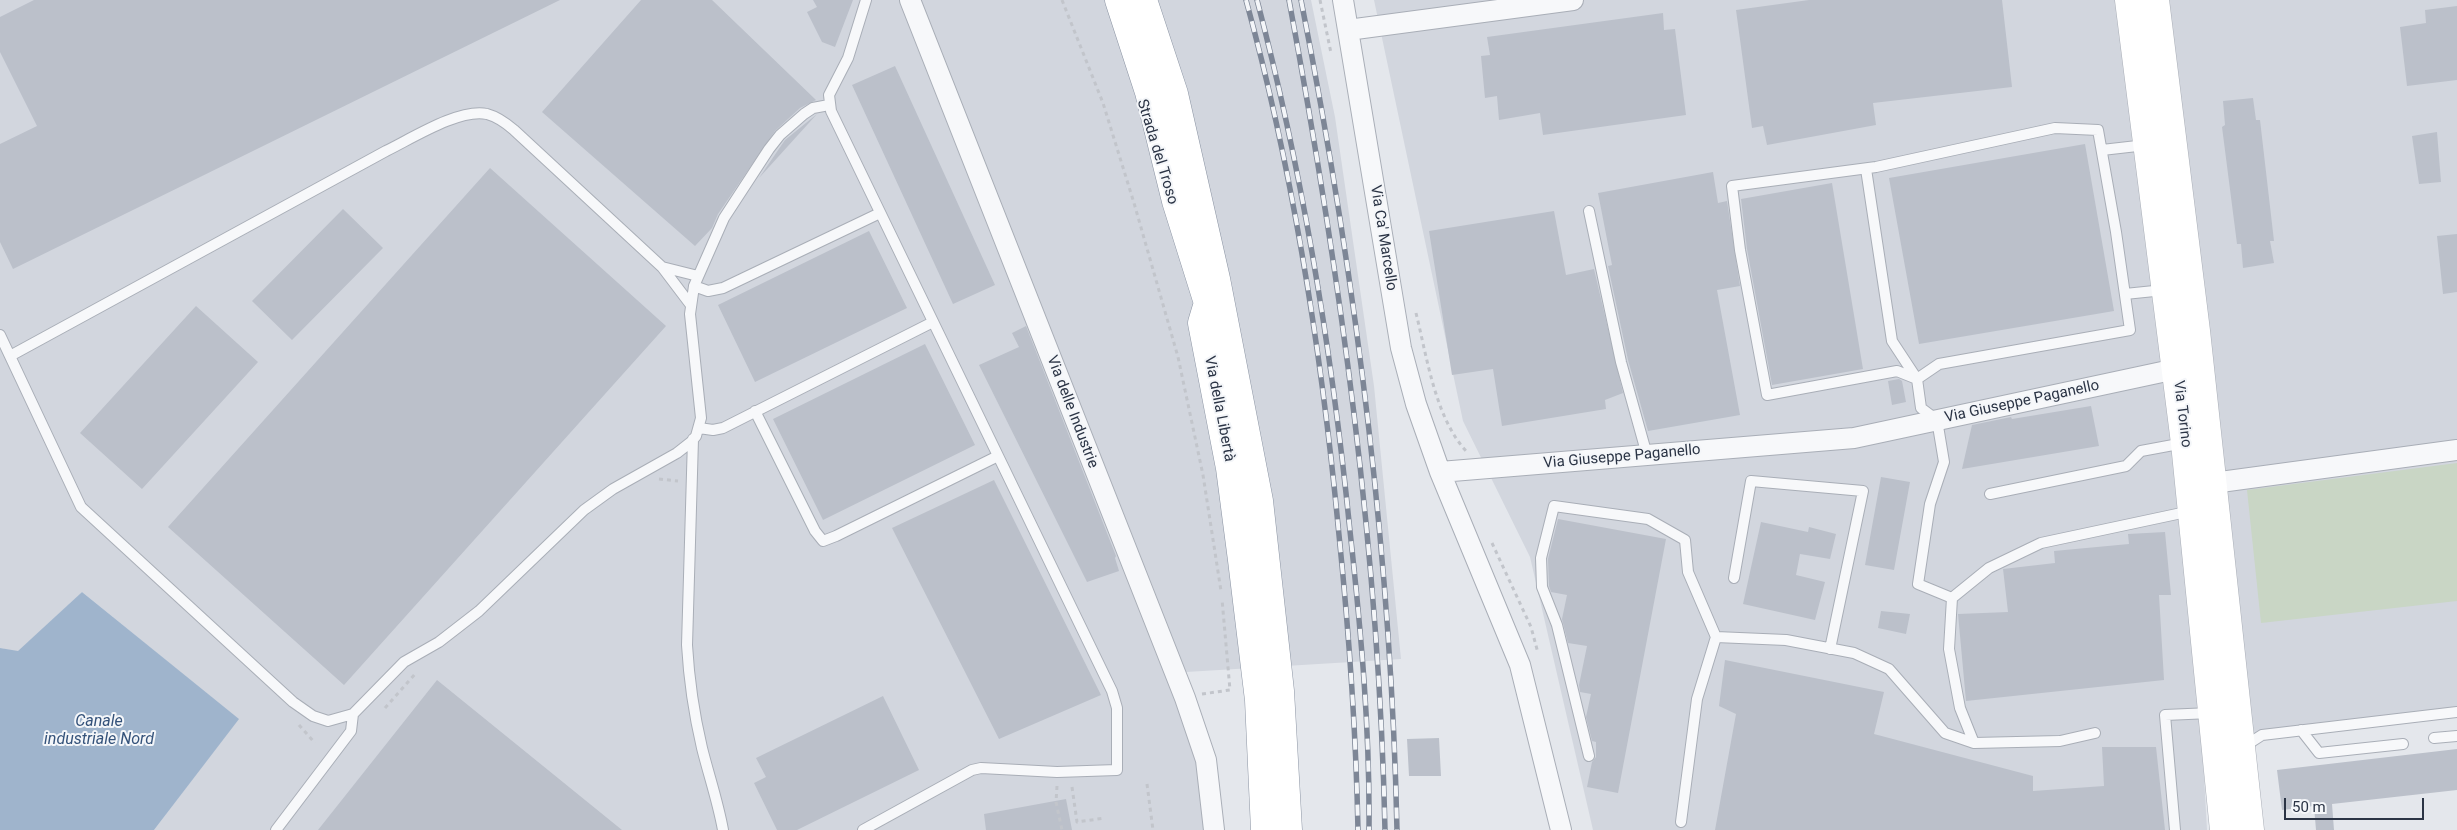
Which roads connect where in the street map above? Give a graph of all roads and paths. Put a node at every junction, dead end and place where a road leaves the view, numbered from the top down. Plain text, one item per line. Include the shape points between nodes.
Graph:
1 (866, 0) edge
2 (910, 0) edge
3 (1062, 0) edge
4 (1109, 0) edge
5 (1119, 0) edge
6 (1143, 0) edge
7 (1343, 0) edge
8 (1573, 0) edge
9 (2129, 0) edge
10 (2155, 0) edge
11 (1348, 30) junction
12 (829, 105) junction
13 (2147, 145) junction
14 (2102, 150) junction
15 (1866, 169) junction
16 (1589, 211) dead end
17 (880, 213) junction
18 (662, 267) junction
19 (698, 276) junction
20 (694, 286) junction
21 (2166, 289) junction
22 (2125, 294) junction
23 (690, 304) junction
24 (1208, 304) junction
25 (1416, 310) dead end
26 (933, 322) junction
27 (0, 335) edge
28 (10, 356) junction
29 (2176, 369) junction
30 (1917, 379) junction
31 (756, 411) junction
32 (1937, 420) junction
33 (699, 428) junction
34 (693, 439) junction
35 (2186, 443) junction
36 (2457, 450) edge
37 (1647, 455) junction
38 (998, 456) junction
39 (1478, 468) junction
40 (1440, 472) junction
41 (2213, 483) junction
42 (1990, 494) dead end
43 (2192, 510) junction
44 (1734, 578) dead end
45 (1952, 598) junction
46 (1716, 637) junction
47 (1830, 649) junction
48 (1185, 698) junction
49 (2457, 712) edge
50 (2212, 713) junction
51 (353, 714) junction
52 (2301, 730) junction
53 (2095, 733) dead end
54 (2457, 736) edge
55 (2434, 738) dead end
56 (1974, 743) junction
57 (2404, 744) dead end
58 (2228, 751) junction
59 (1589, 756) dead end
60 (1274, 760) junction
61 (1147, 784) dead end
62 (1048, 785) dead end
63 (1057, 786) junction
64 (1105, 818) dead end
65 (1680, 822) dead end
66 (276, 830) edge
67 (723, 830) edge
68 (864, 830) edge
69 (1062, 830) edge
70 (1153, 830) edge
71 (1214, 830) edge
72 (1254, 830) edge
73 (1265, 830) edge
74 (1288, 830) edge
75 (1298, 830) edge
76 (1562, 830) edge
77 (2175, 830) edge
78 (2224, 830) edge
79 (2250, 830) edge

1 - 12 lane via 848,58 829,95
2 - 48 street, Via delle Industrie
3 - 48 path via 1102,103 1134,203 1178,356 1203,475 1222,596 1230,690
4 - 24 street, Strada del Troso via 1125,42 1167,190
5 - 24 main road, Via della Libertà via 1149,92 1176,201
6 - 60 main road, Via della Libertà via 1174,94 1216,279 1249,446 1266,558
7 - 11 street, Via Ca' Marcello
8 - 11 street
9 - 13 main road, Via Torino
10 - 41 main road, Via Torino
11 - 40 street, Via Ca' Marcello via 1401,348
12 - 17 lane
12 - 19 lane via 813,108 804,114 769,149 724,218
13 - 14 lane
13 - 21 main road, Via Torino
14 - 15 lane via 2098,130 2055,128
14 - 22 lane
15 - 30 lane via 1892,341
15 - 30 lane via 1732,186 1740,250 1767,395 1897,371
16 - 37 lane via 1620,362
17 - 20 lane via 722,288 708,292
17 - 26 lane
18 - 19 lane
18 - 23 lane
18 - 28 lane via 506,123 497,117 476,113 434,127 386,151
19 - 20 lane
20 - 23 lane
21 - 22 lane
21 - 29 main road, Via Torino
22 - 30 lane via 2130,330 1939,364
23 - 33 lane via 701,407
24 - 60 main road, Via della Libertà via 1202,323 1230,468 1259,700
25 - 39 path via 1432,379 1452,434 1465,451 1474,456
26 - 31 lane
26 - 38 lane
27 - 28 lane
28 - 51 lane via 81,507 304,711 328,721
29 - 32 street, Via Giuseppe Paganello
29 - 35 main road, Via Torino
30 - 32 lane via 1921,408
31 - 33 lane via 723,428
31 - 38 lane via 822,541
32 - 37 street, Via Giuseppe Paganello via 1854,438
32 - 45 lane via 1944,462 1930,504 1918,584
33 - 34 lane
34 - 51 lane via 677,453 613,489 584,510 480,611 439,642 404,662
34 - 67 lane via 688,668 696,717
35 - 42 lane via 2141,451 2126,466
35 - 43 main road, Via Torino
36 - 41 street
37 - 39 street, Via Giuseppe Paganello
38 - 68 lane via 1112,691 1117,708 1117,770 972,770
39 - 40 street, Via Giuseppe Paganello
40 - 76 street via 1520,665
41 - 58 main road, Via Torino
43 - 45 lane via 2041,543 1989,568
43 - 50 main road, Via Torino
44 - 47 lane via 1751,482 1863,491
45 - 56 lane via 1949,649 1960,708
46 - 47 lane via 1786,640
46 - 59 lane via 1688,572 1686,540 1648,519 1554,506 1542,558 1542,587 1557,625
46 - 65 lane via 1697,699
47 - 56 lane via 1854,653 1889,669 1945,733
48 - 71 street, Via delle Industrie via 1206,760
49 - 52 lane
50 - 58 main road, Via Torino
50 - 77 lane via 2165,716
51 - 66 lane via 351,731
52 - 57 lane via 2319,753
52 - 58 lane via 2262,735
53 - 56 lane via 2060,741
54 - 55 lane
58 - 78 main road, Via Torino
58 - 79 main road, Via Torino
60 - 72 main road
60 - 73 main road, Via della Libertà
60 - 74 main road, Via della Libertà
60 - 75 main road
61 - 70 path
62 - 63 path
63 - 64 path via 1073,787 1077,822
63 - 69 path via 1056,802

